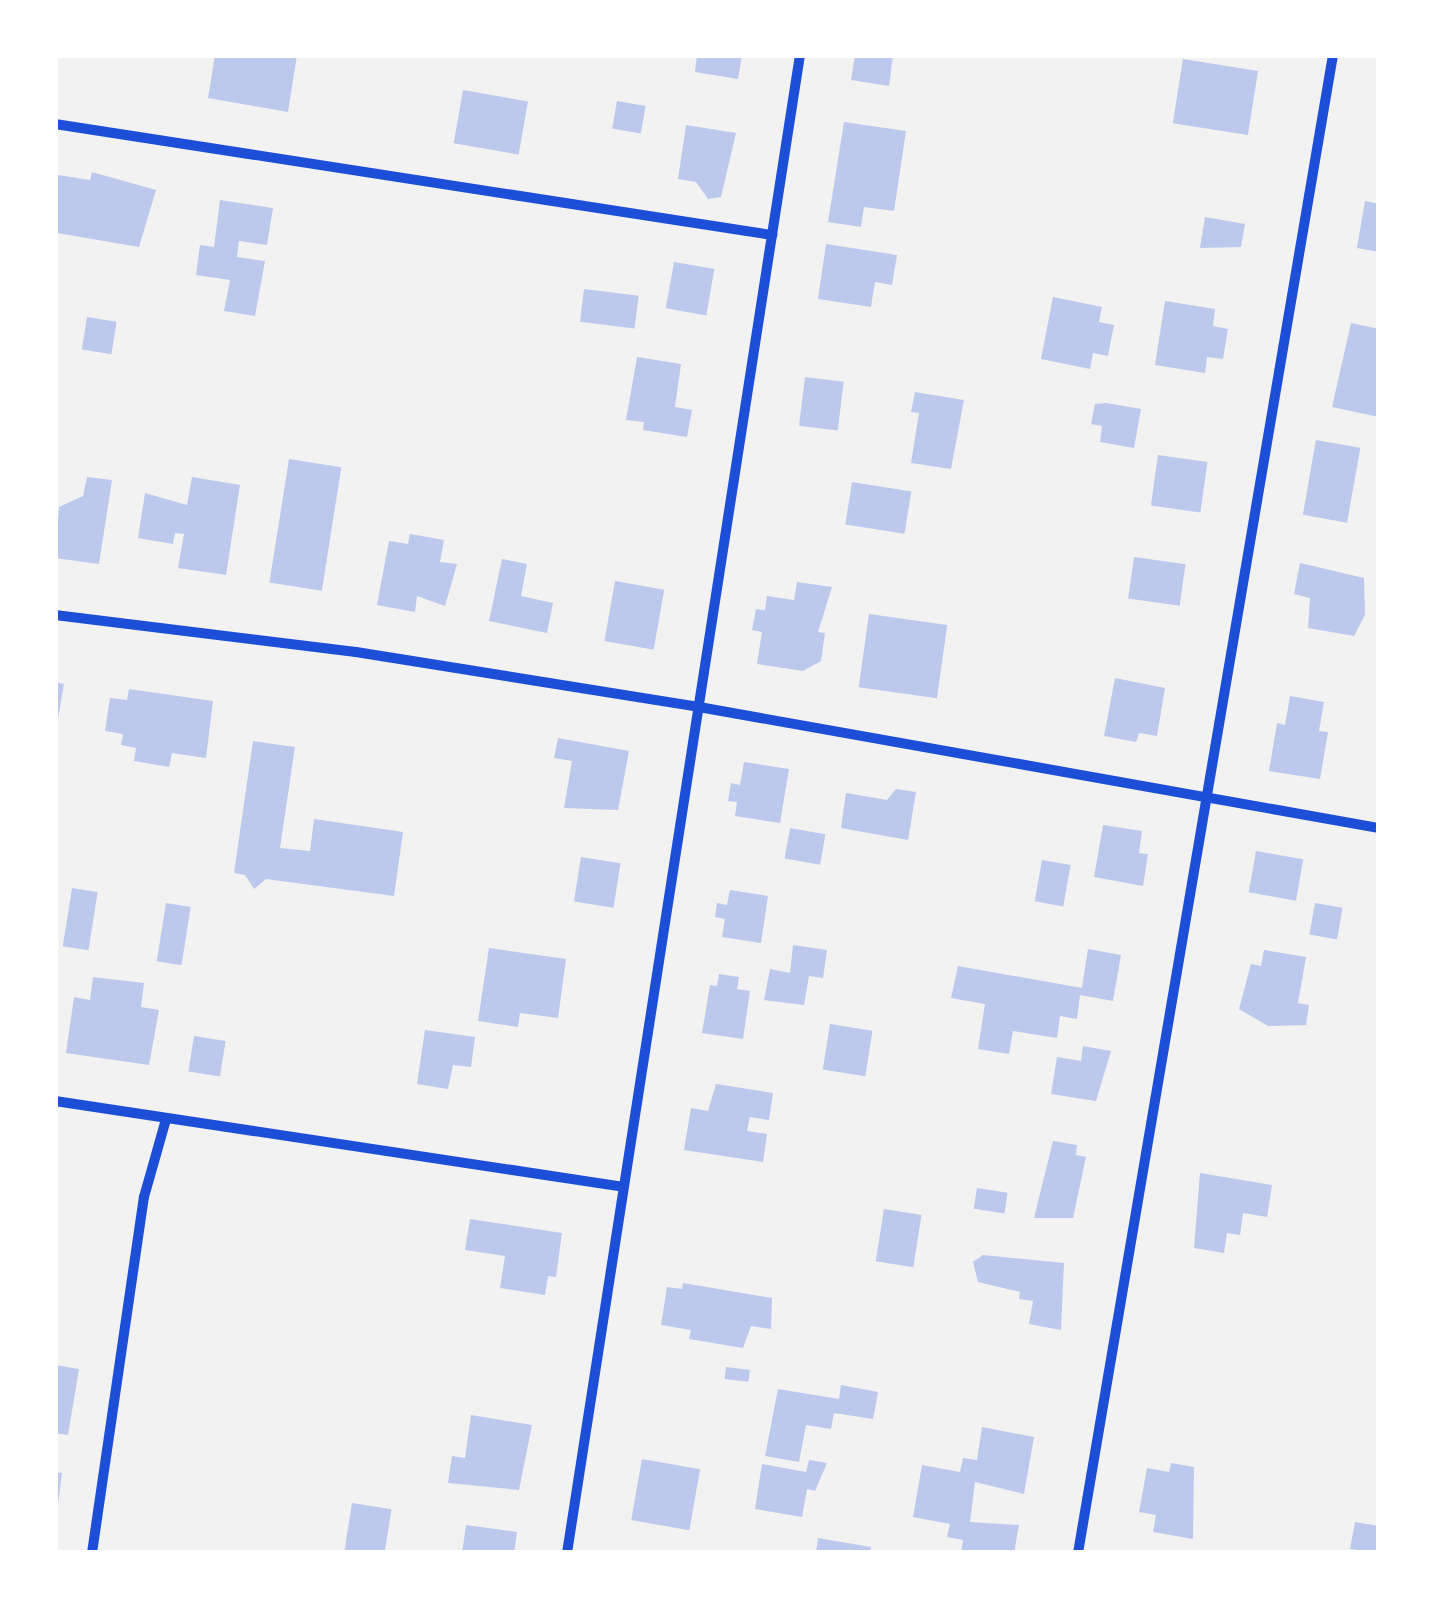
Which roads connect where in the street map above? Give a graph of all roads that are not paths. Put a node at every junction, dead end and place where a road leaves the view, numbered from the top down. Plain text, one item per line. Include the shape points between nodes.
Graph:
1 (800, 55) edge
2 (1333, 55) edge
3 (55, 124) edge
4 (772, 235) junction
5 (55, 614) edge
6 (700, 707) junction
7 (1208, 797) junction
8 (1379, 828) edge
9 (55, 1101) edge
10 (166, 1119) junction
11 (624, 1187) junction
12 (92, 1553) edge
13 (567, 1553) edge
14 (1078, 1553) edge

1 - 4 street
2 - 7 street
3 - 4 street
4 - 6 street
5 - 6 street via 356,652
6 - 7 street
6 - 11 street
7 - 8 street
7 - 14 street
9 - 10 street
10 - 11 street
10 - 12 street via 144,1197
11 - 13 street

